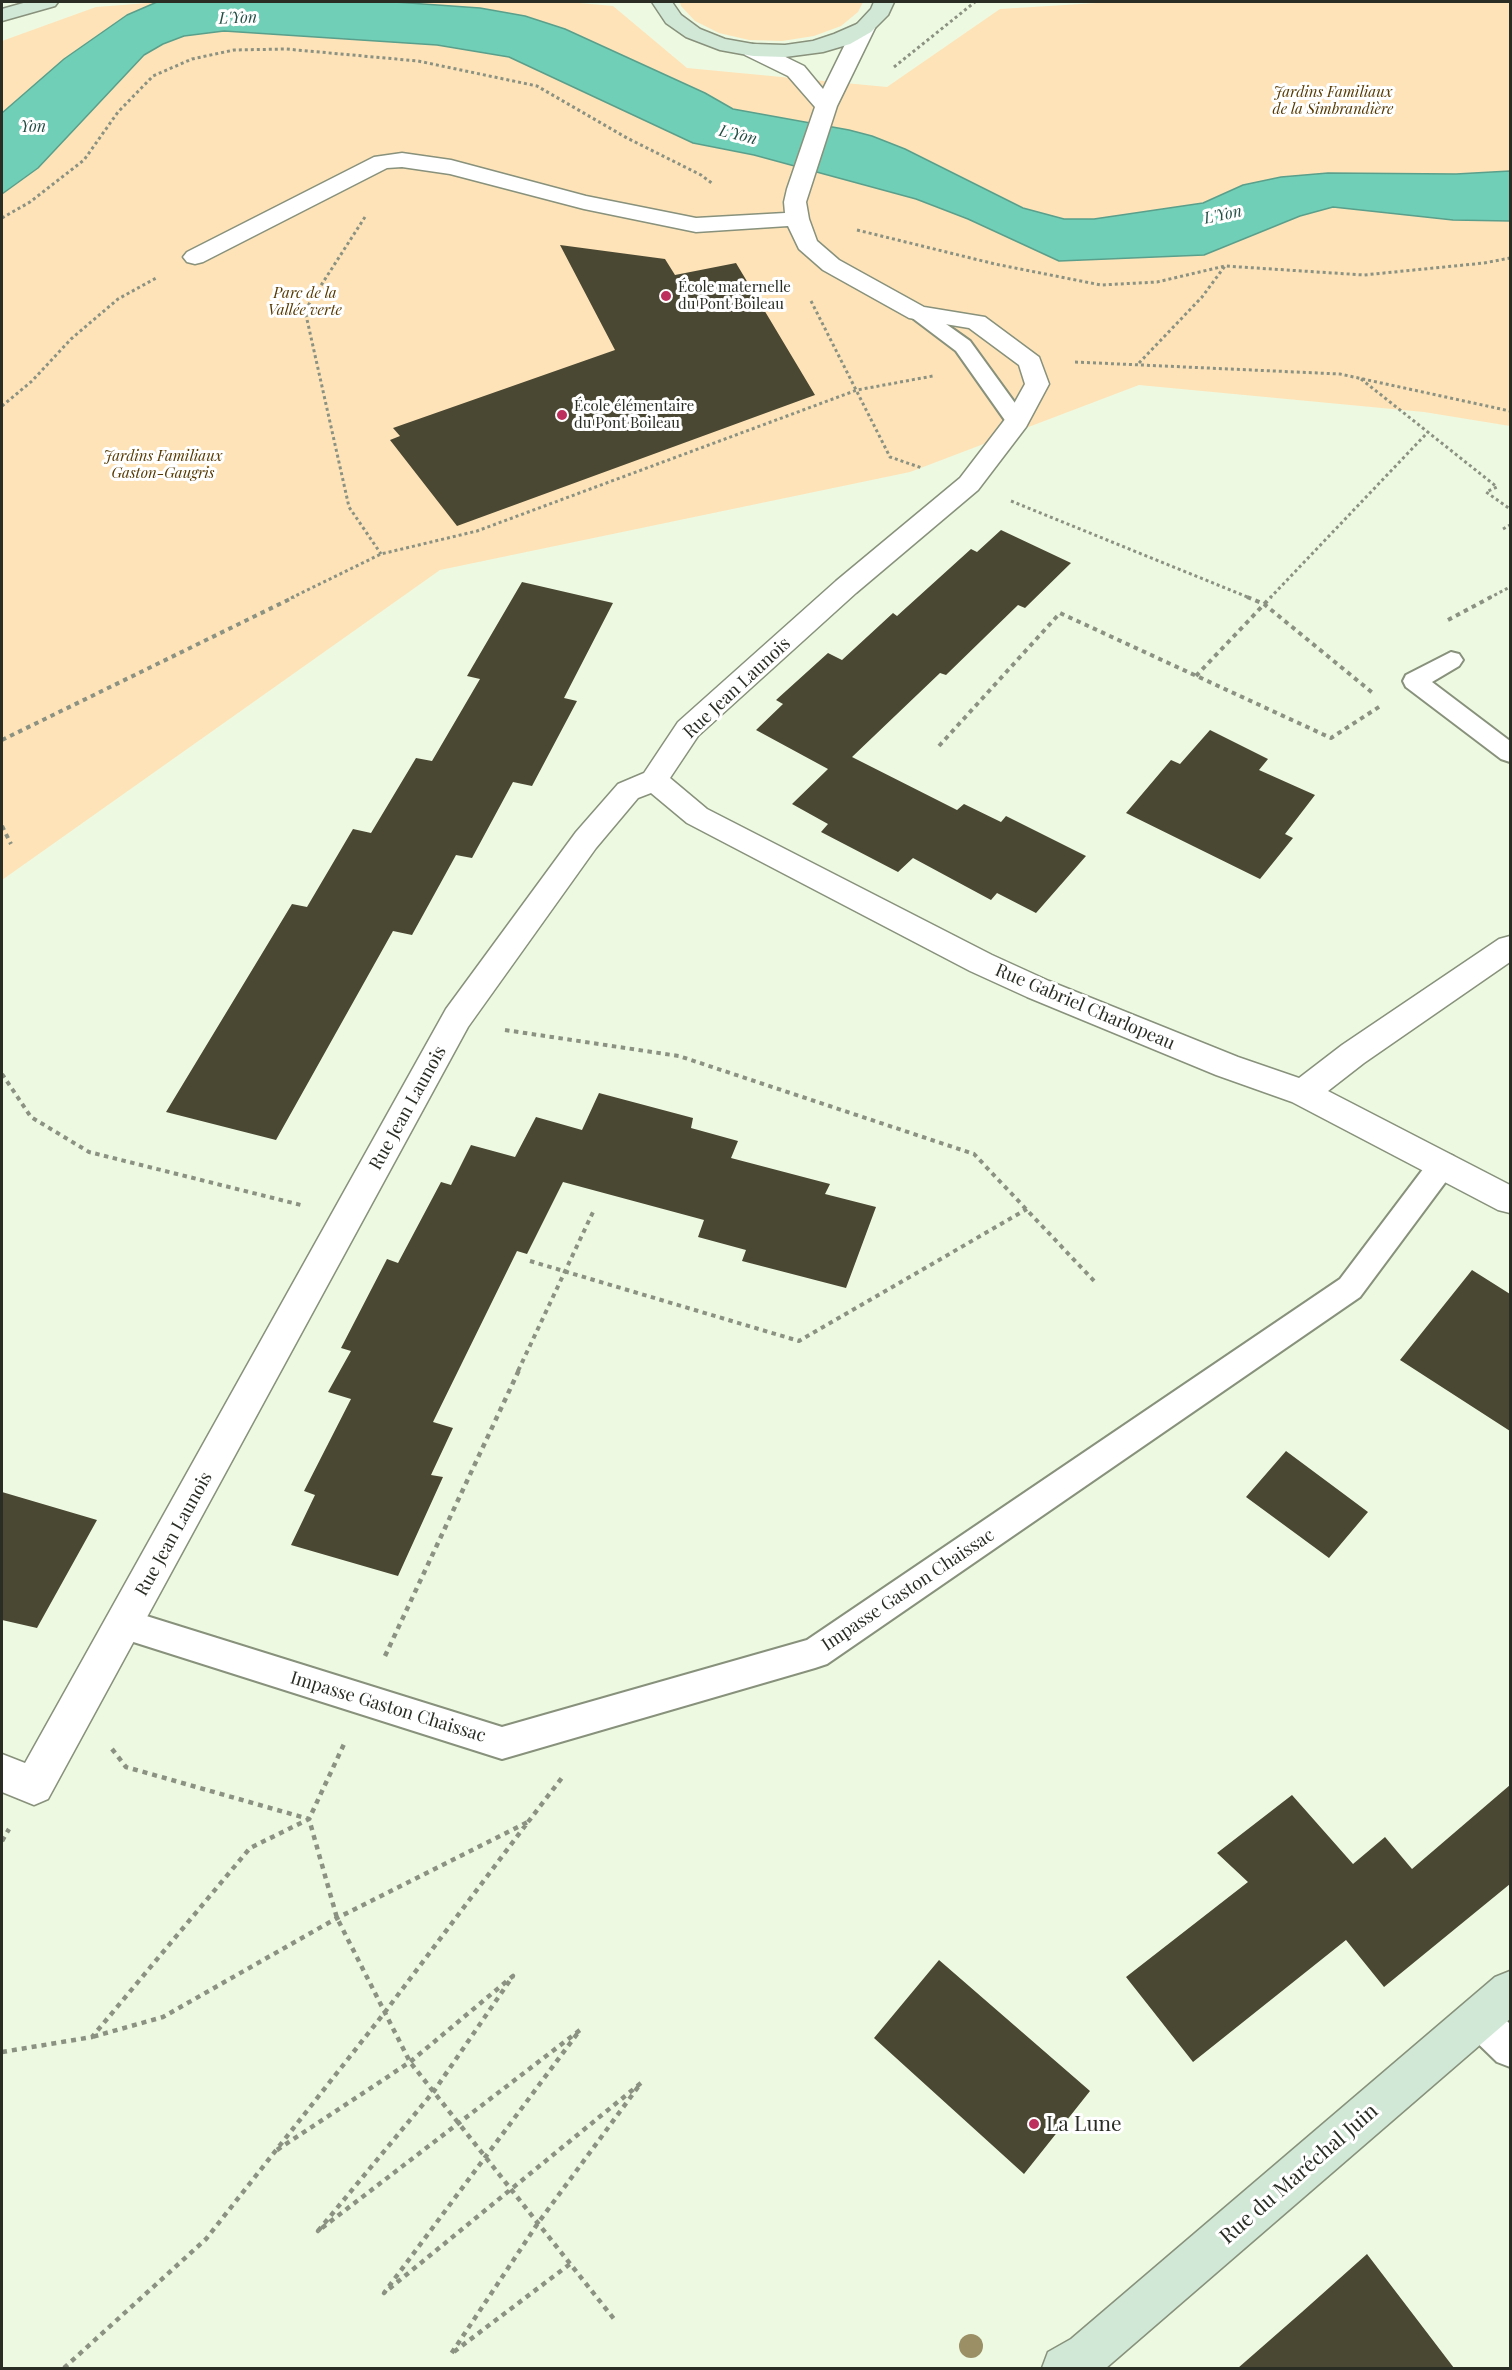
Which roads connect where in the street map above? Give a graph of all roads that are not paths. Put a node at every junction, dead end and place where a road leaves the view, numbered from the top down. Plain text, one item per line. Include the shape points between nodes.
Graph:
1 (48, 2) edge
2 (662, 2) edge
3 (908, 2) edge
4 (882, 6) edge
5 (2, 15) edge
6 (864, 28) junction
7 (753, 50) junction
8 (826, 106) junction
9 (796, 216) junction
10 (195, 257) road end
11 (918, 313) junction
12 (1017, 421) junction
13 (1451, 660) dead end
14 (1510, 753) edge
15 (654, 780) junction
16 (1510, 947) edge
17 (1303, 1093) junction
18 (1443, 1164) junction
19 (1510, 1200) edge
20 (124, 1624) junction
21 (2, 1773) edge
22 (1495, 2005) edge
23 (1510, 2049) edge
24 (1075, 2364) edge

1 - 5 street
2 - 7 street via 673,19 693,33 720,44
3 - 4 street
4 - 6 street
6 - 7 street via 815,47
6 - 8 street
7 - 8 street via 796,71
8 - 9 street via 798,189
9 - 10 street via 696,225 584,202 451,167 402,160 382,162
9 - 11 street via 807,244 831,265
11 - 12 lane via 963,346
11 - 12 street, Rue Jean Launois via 976,322 1030,362 1036,384
12 - 15 street, Rue Jean Launois via 969,484 846,587 688,729
13 - 14 lane via 1415,681
15 - 17 street, Rue Gabriel Charlopeau via 698,816 981,963 1216,1062
15 - 20 street, Rue Jean Launois via 628,791 586,840 458,1018
16 - 17 street via 1353,1054
17 - 18 street, Rue Gabriel Charlopeau
18 - 19 street, Rue Gabriel Charlopeau
18 - 20 lane, Impasse Gaston Chaissac via 1350,1288 815,1653 502,1743
20 - 21 street, Rue Jean Launois via 34,1786
22 - 23 lane
22 - 24 street, Rue du Maréchal Juin

